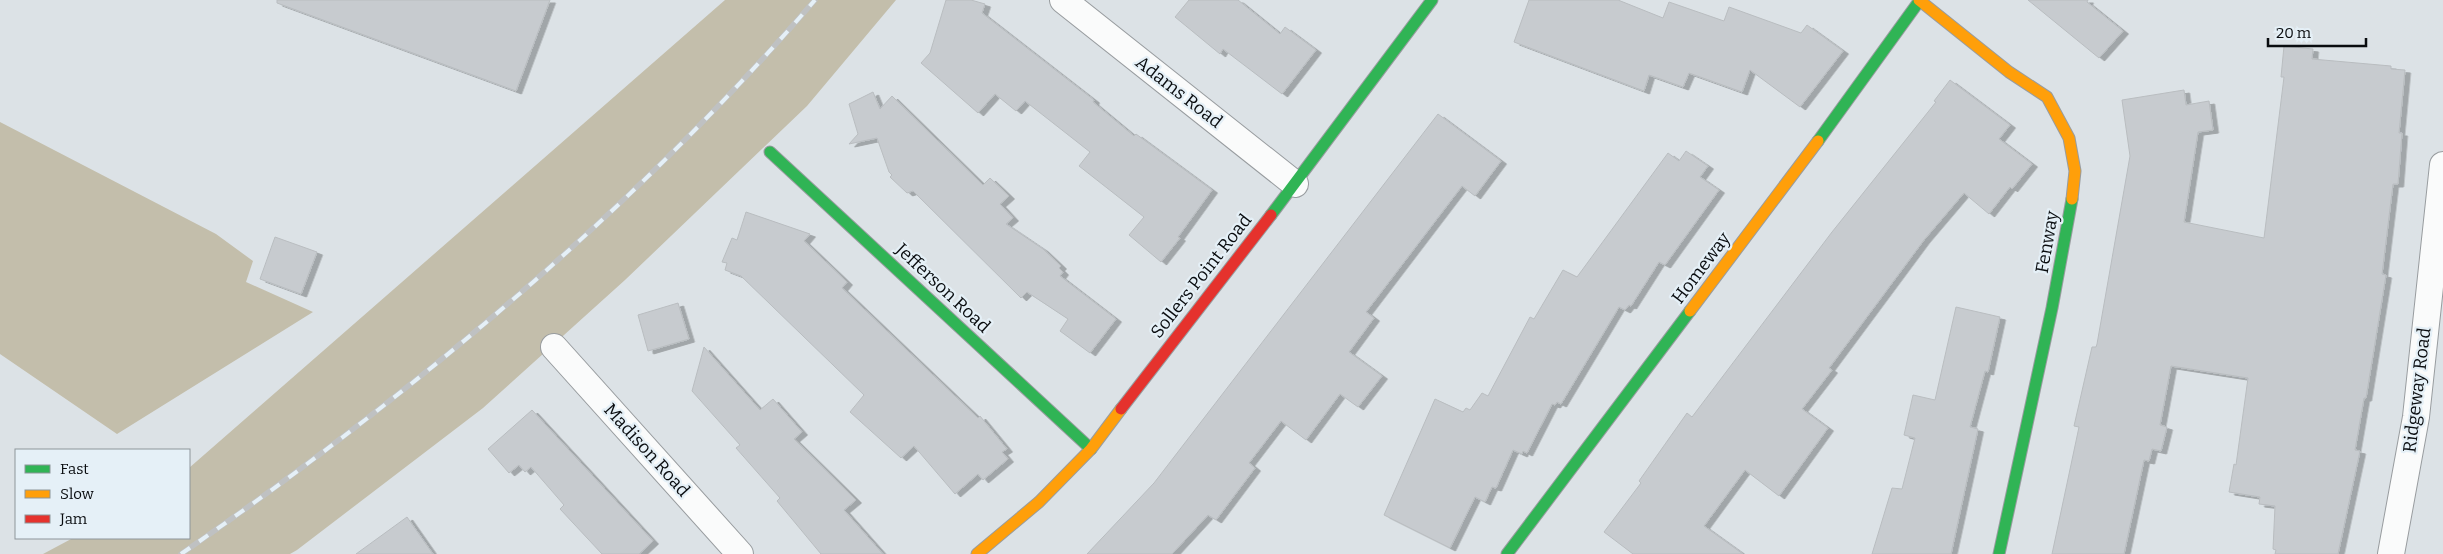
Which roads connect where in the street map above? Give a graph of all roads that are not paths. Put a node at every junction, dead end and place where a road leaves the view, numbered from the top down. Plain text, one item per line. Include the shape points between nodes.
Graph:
1 (1063, 0) edge
2 (1432, 0) edge
3 (1920, 0) edge
4 (770, 152) dead end
5 (2443, 165) edge
6 (1295, 184) junction
7 (554, 347) dead end
8 (1091, 450) junction
9 (740, 554) edge
10 (977, 554) edge
11 (1507, 554) edge
12 (1999, 554) edge
13 (2391, 554) edge

1 - 6 street, Adams Road
2 - 6 street, Sollers Point Road
3 - 11 street, Homeway via 1796,171
3 - 12 street, Fenway via 2009,72 2047,97 2069,138 2075,171 2052,308
4 - 8 street, Jefferson Road
5 - 13 street, Ridgeway Road via 2416,417
6 - 8 street, Sollers Point Road
7 - 9 street, Madison Road
8 - 10 street, Sollers Point Road via 1040,502

